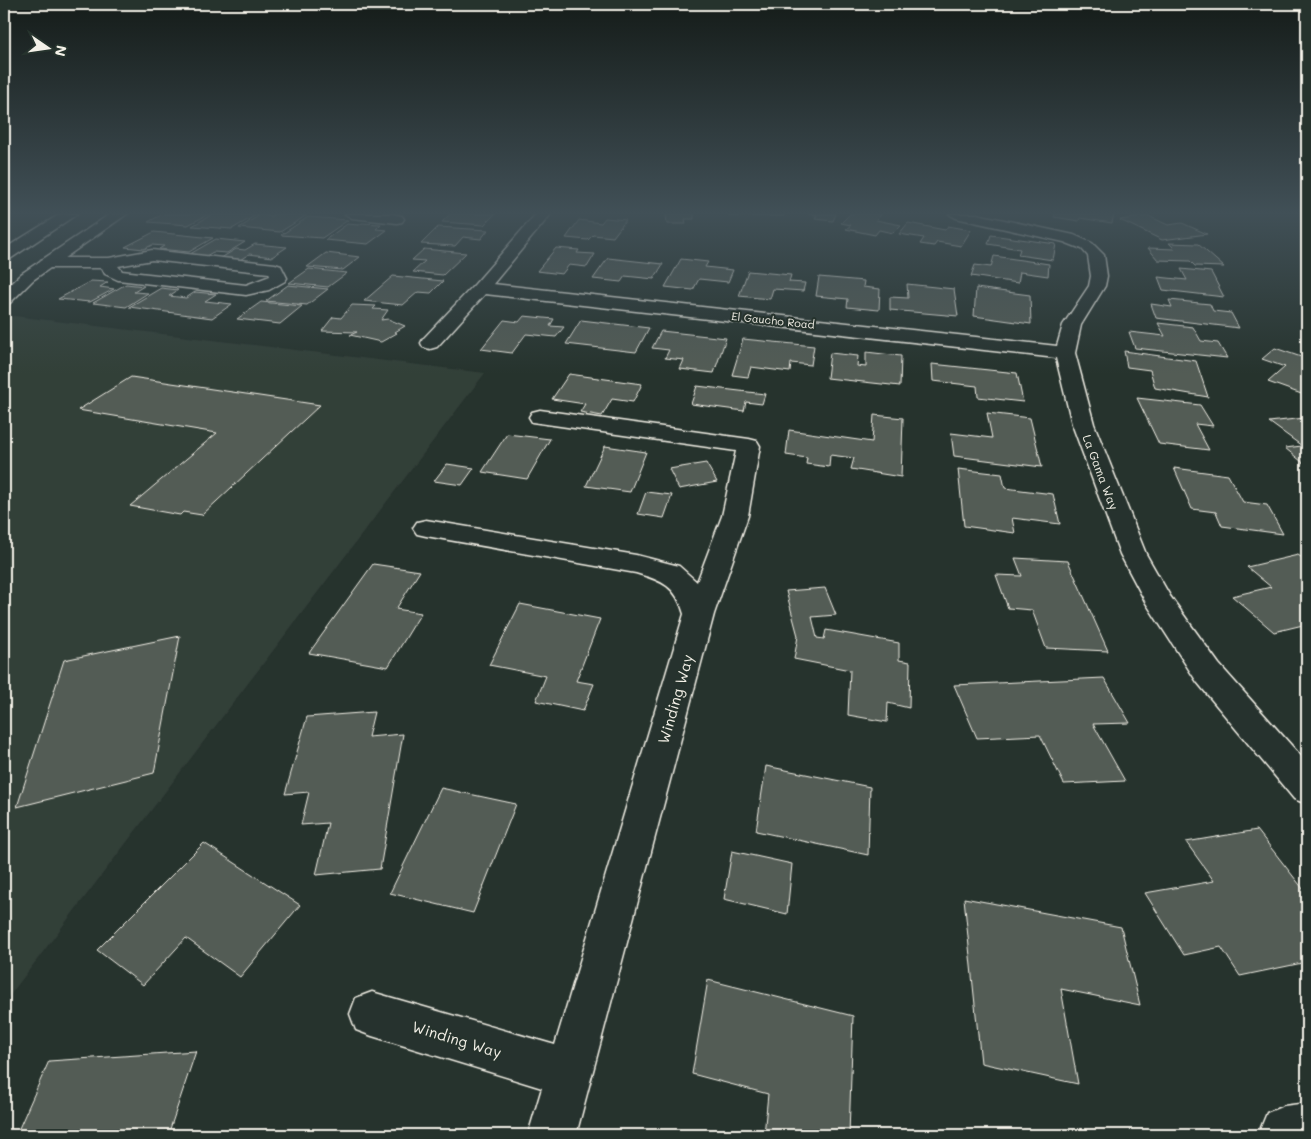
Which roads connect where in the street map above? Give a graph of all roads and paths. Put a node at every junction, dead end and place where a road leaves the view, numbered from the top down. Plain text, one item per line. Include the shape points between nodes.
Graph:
1 (41, 267) edge
2 (110, 267) edge
3 (258, 267) edge
4 (499, 267) edge
5 (1098, 267) edge
6 (481, 288) junction
7 (4, 299) edge
8 (430, 343) dead end
9 (1065, 353) junction
10 (540, 417) dead end
11 (426, 528) dead end
12 (699, 614) junction
13 (1307, 788) edge
14 (372, 1014) dead end
15 (570, 1073) junction
16 (552, 1135) edge

1 - 7 main road
2 - 3 main road via 118,275 246,290 279,278 274,269
4 - 6 main road
5 - 9 main road, La Gama Way via 1097,286 1072,325
6 - 8 main road
6 - 9 main road, El Gaucho Road
9 - 13 main road, La Gama Way via 1083,424 1133,554 1160,602 1208,673
10 - 12 main road, Winding Way via 749,446 735,516
11 - 12 main road via 636,564 669,573 692,593
12 - 15 main road, Winding Way
14 - 15 main road, Winding Way
15 - 16 main road, Winding Way

